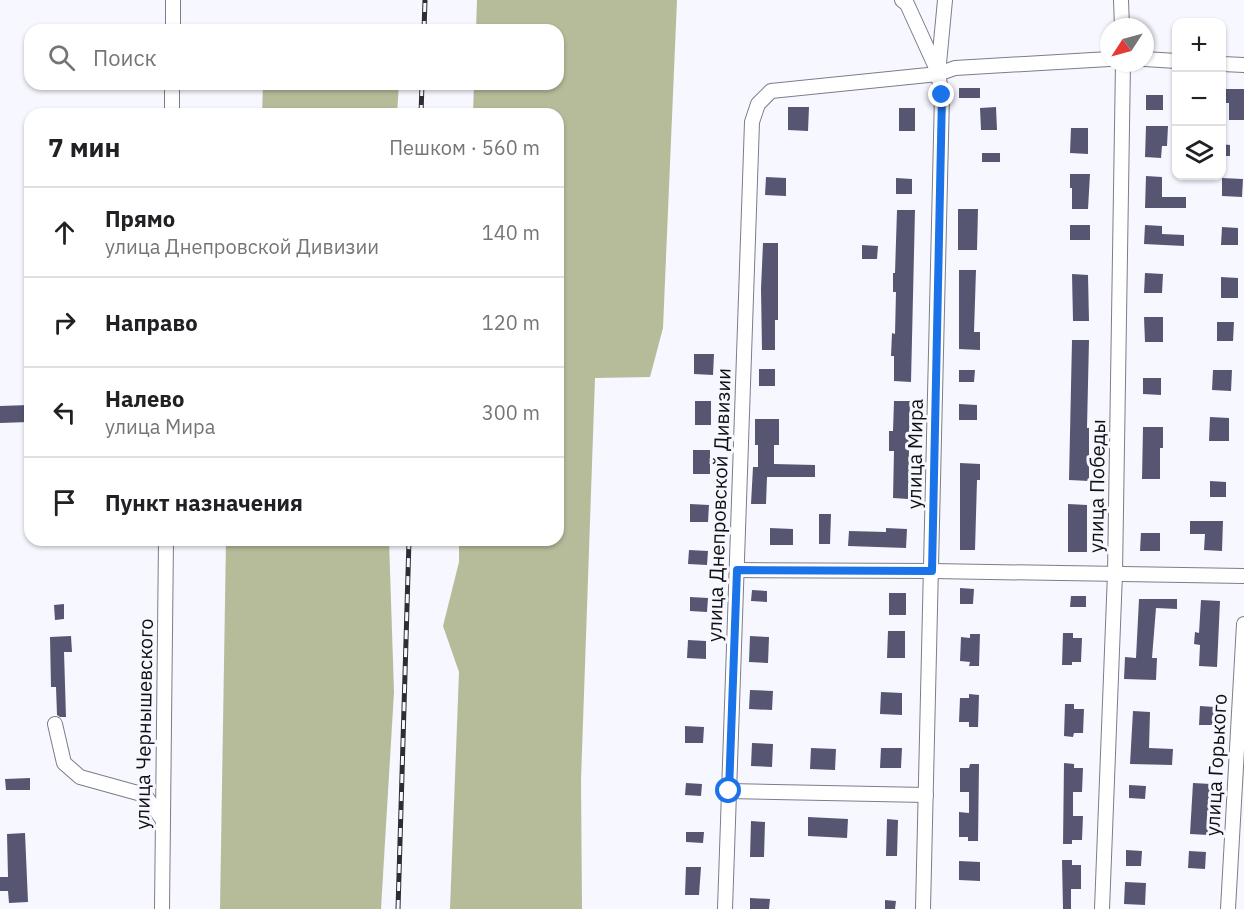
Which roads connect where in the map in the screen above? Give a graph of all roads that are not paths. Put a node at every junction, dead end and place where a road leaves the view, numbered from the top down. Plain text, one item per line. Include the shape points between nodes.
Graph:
1 (173, 0) edge
2 (902, 0) edge
3 (945, 0) edge
4 (1121, 0) edge
5 (1122, 18) edge
6 (173, 24) edge
7 (1100, 60) edge
8 (1154, 60) edge
9 (1172, 61) edge
10 (1226, 64) edge
11 (1244, 65) edge
12 (1123, 72) edge
13 (938, 74) junction
14 (172, 90) edge
15 (172, 108) edge
16 (166, 546) edge
17 (737, 570) junction
18 (932, 571) junction
19 (1115, 573) junction
20 (1244, 576) edge
21 (1244, 624) edge
22 (55, 724) dead end
23 (729, 791) junction
24 (926, 795) junction
25 (162, 819) junction
26 (162, 909) edge
27 (726, 909) edge
28 (922, 909) edge
29 (1102, 909) edge
30 (1228, 909) edge

1 - 6 street
2 - 13 street
3 - 13 street, улица Мира
4 - 5 street
7 - 13 street via 955,68
8 - 9 street
10 - 11 street
12 - 19 street, улица Победы
13 - 17 street, улица Днепровской Дивизии via 771,91 758,104 752,122
13 - 18 street, улица Мира via 942,95
14 - 15 street
16 - 25 street, улица Чернышевского
17 - 18 street
17 - 23 street, улица Днепровской Дивизии
18 - 19 street
18 - 24 street, улица Мира
19 - 20 street
19 - 29 street, улица Победы
21 - 30 street, улица Горького
22 - 25 street via 64,763 80,777 145,795
23 - 24 street
23 - 27 street, улица Днепровской Дивизии
24 - 28 street, улица Мира
25 - 26 street, улица Чернышевского

